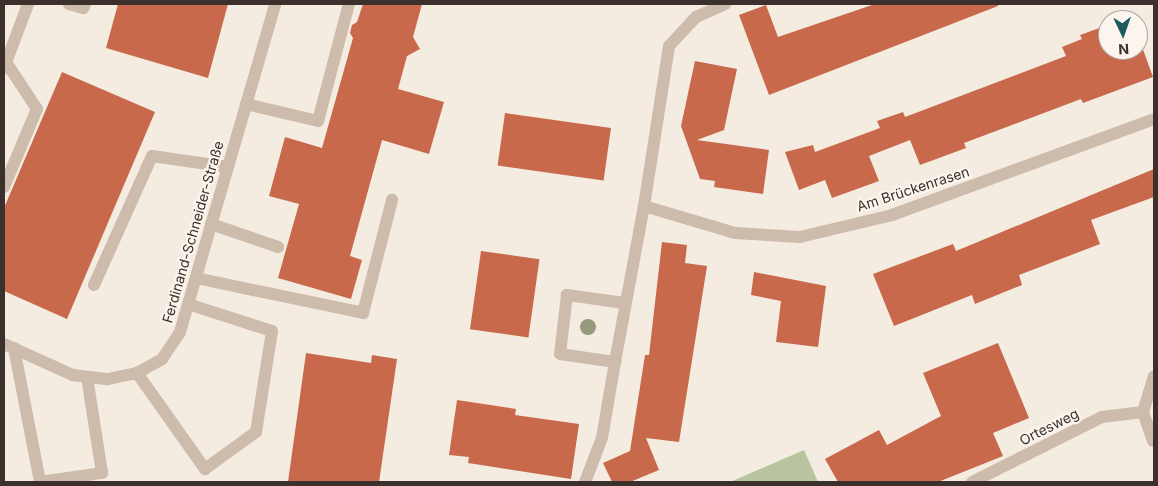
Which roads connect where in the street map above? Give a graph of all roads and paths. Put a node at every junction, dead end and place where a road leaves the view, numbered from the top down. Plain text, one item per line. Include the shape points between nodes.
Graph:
1 (28, 4) edge
2 (69, 4) edge
3 (85, 4) edge
4 (275, 4) edge
5 (349, 4) edge
6 (724, 4) edge
7 (5, 65) edge
8 (246, 104) junction
9 (1154, 119) edge
10 (228, 167) junction
11 (4, 187) edge
12 (392, 200) dead end
13 (644, 206) junction
14 (211, 224) junction
15 (278, 247) dead end
16 (196, 278) junction
17 (94, 285) dead end
18 (624, 303) junction
19 (188, 304) junction
20 (9, 346) edge
21 (614, 362) junction
22 (138, 373) junction
23 (87, 377) junction
24 (1154, 377) edge
25 (1144, 412) junction
26 (1152, 441) dead end
27 (585, 482) edge
28 (972, 482) edge

1 - 7 street
2 - 3 street via 83,8
4 - 8 street, Ferdinand-Schneider-Straße
5 - 8 street via 318,121
6 - 13 street via 696,17 670,46
7 - 11 street via 37,109
8 - 10 street, Ferdinand-Schneider-Straße
9 - 13 street, Am Brückenrasen via 892,215 800,237 735,233
10 - 14 street, Ferdinand-Schneider-Straße
10 - 17 street via 152,156
12 - 16 street via 363,312
13 - 18 street
14 - 15 street
14 - 16 street, Ferdinand-Schneider-Straße
16 - 19 street, Ferdinand-Schneider-Straße
18 - 21 street
18 - 21 street via 567,295 560,354
19 - 22 street, Ferdinand-Schneider-Straße via 180,332 162,360
19 - 22 street via 272,331 256,432 205,468
20 - 23 street, Ferdinand-Schneider-Straße via 73,375
20 - 23 street via 40,482 102,473
21 - 27 street via 602,438
22 - 23 street, Ferdinand-Schneider-Straße via 108,379
24 - 25 street
25 - 26 street
25 - 28 street, Ortesweg via 1102,417

